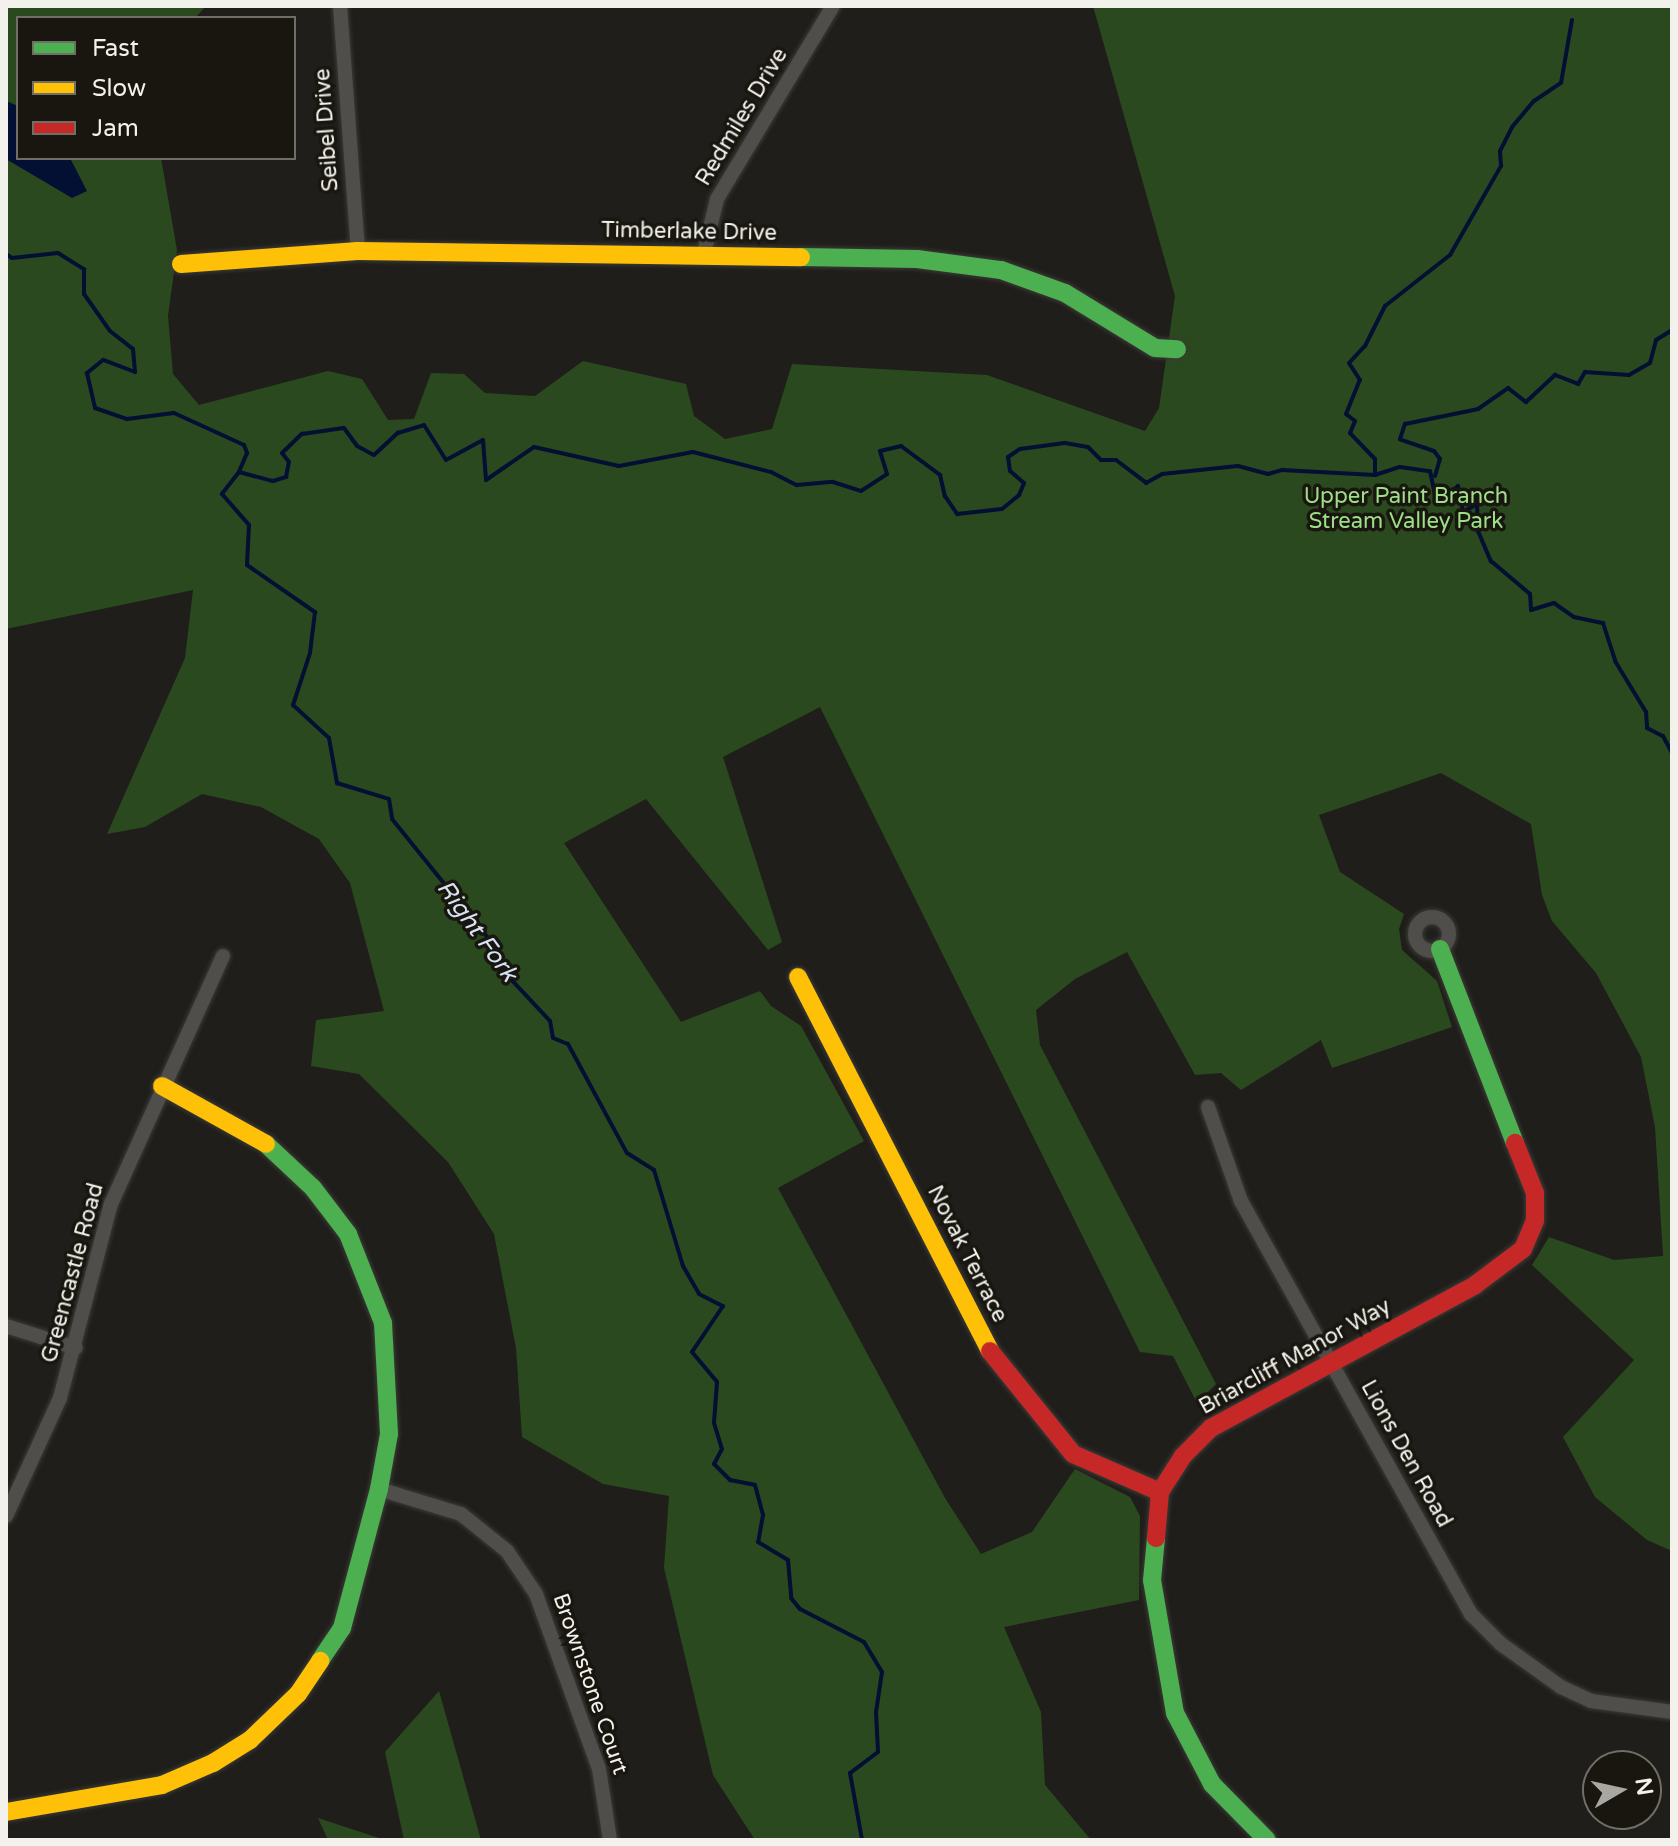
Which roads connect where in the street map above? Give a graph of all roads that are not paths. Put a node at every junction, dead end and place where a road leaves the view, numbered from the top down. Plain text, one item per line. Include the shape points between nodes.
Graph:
1 (340, 6) edge
2 (833, 6) edge
3 (358, 251) junction
4 (703, 257) junction
5 (181, 264) dead end
6 (1177, 349) dead end
7 (1440, 949) dead end
8 (223, 956) dead end
9 (798, 977) dead end
10 (162, 1086) junction
11 (1208, 1107) dead end
12 (6, 1326) edge
13 (76, 1348) junction
14 (1329, 1362) junction
15 (379, 1489) junction
16 (1160, 1492) junction
17 (6, 1516) edge
18 (1672, 1712) edge
19 (6, 1812) edge
20 (610, 1840) edge
21 (1267, 1840) edge

1 - 3 street, Seibel Drive
2 - 4 street, Redmiles Drive via 717,199
3 - 4 street, Timberlake Drive
3 - 5 street, Timberlake Drive
4 - 6 street, Timberlake Drive via 917,259 1001,270 1065,293 1155,348
7 - 14 street, Briarcliff Manor Way via 1535,1193 1535,1221 1523,1249 1475,1285
8 - 10 street, Greencastle Road
9 - 16 street, Novak Terrace via 995,1360 1073,1454
10 - 13 street, Greencastle Road via 111,1204
10 - 15 street via 265,1143 313,1188 348,1234 383,1323 389,1434
11 - 14 street, Lions Den Road via 1241,1201
12 - 13 street
13 - 17 street, Greencastle Road via 60,1398
14 - 16 street, Briarcliff Manor Way via 1211,1428 1183,1456
14 - 18 street, Lions Den Road via 1471,1614 1542,1676 1591,1701
15 - 19 street via 342,1628 298,1694 250,1740 162,1785
15 - 20 street, Brownstone Court via 461,1514 507,1551 529,1583 599,1769
16 - 21 street, Briarcliff Manor Way via 1152,1580 1175,1713 1212,1784

